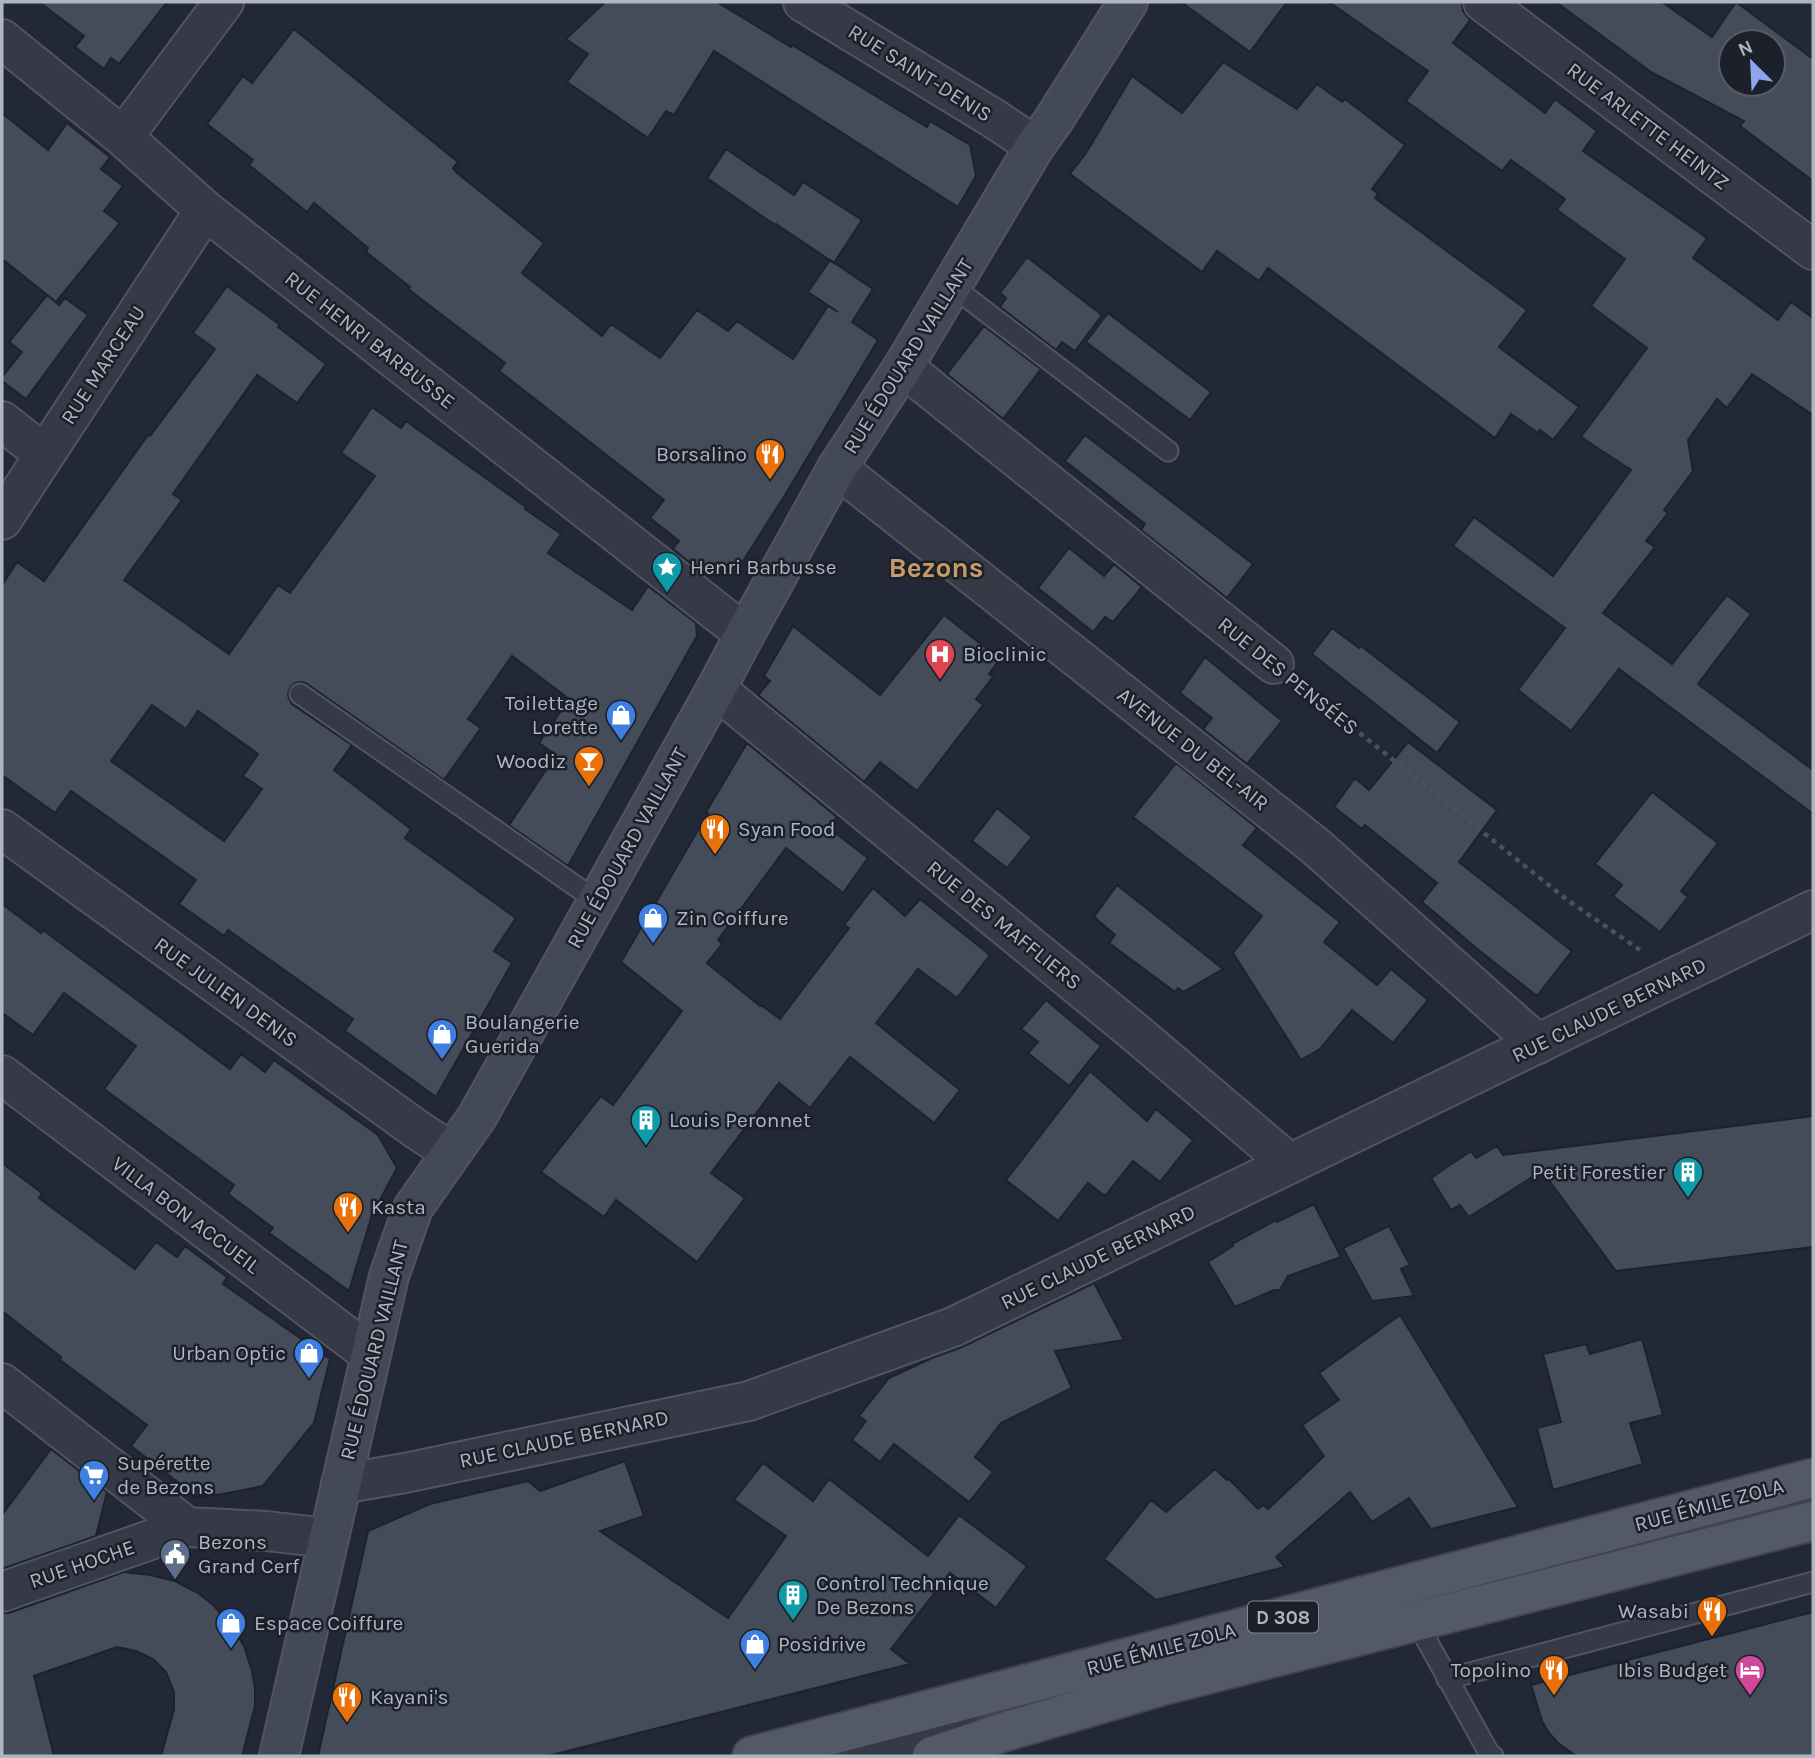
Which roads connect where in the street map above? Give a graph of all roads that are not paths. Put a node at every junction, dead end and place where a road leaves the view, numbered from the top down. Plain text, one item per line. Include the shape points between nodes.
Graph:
1 (224, 2) edge
2 (803, 2) edge
3 (1128, 2) edge
4 (1483, 2) edge
5 (2, 39) edge
6 (123, 137) junction
7 (1035, 146) junction
8 (205, 210) junction
9 (1813, 250) edge
10 (952, 286) junction
11 (904, 367) junction
12 (2, 421) edge
13 (1168, 451) dead end
14 (44, 454) junction
15 (837, 468) junction
16 (2, 520) edge
17 (745, 634) junction
18 (1274, 664) road end
19 (716, 689) junction
20 (300, 694) dead end
21 (2, 830) edge
22 (597, 901) junction
23 (1813, 909) edge
24 (1538, 1044) junction
25 (2, 1075) edge
26 (450, 1152) junction
27 (1290, 1164) junction
28 (370, 1354) junction
29 (2, 1382) edge
30 (1813, 1478) edge
31 (341, 1484) junction
32 (1813, 1521) edge
33 (187, 1527) junction
34 (328, 1538) junction
35 (1813, 1582) edge
36 (2, 1592) edge
37 (1416, 1621) junction
38 (1447, 1679) junction
39 (997, 1692) junction
40 (279, 1756) edge
41 (752, 1756) edge
42 (849, 1756) edge
43 (932, 1756) edge
44 (1493, 1756) edge

1 - 6 street
2 - 7 street, RUE SAINT-DENIS
3 - 7 street, RUE ÉDOUARD VAILLANT
4 - 9 street, RUE ARLETTE HEINTZ
5 - 6 street, RUE HENRI BARBUSSE
6 - 8 street, RUE HENRI BARBUSSE
7 - 10 street, RUE ÉDOUARD VAILLANT
8 - 14 street, RUE MARCEAU
8 - 17 street, RUE HENRI BARBUSSE
10 - 11 street, RUE ÉDOUARD VAILLANT
10 - 13 lane
11 - 15 street, RUE ÉDOUARD VAILLANT
11 - 18 street, RUE DES PENSÉES
12 - 14 street
14 - 16 street, RUE MARCEAU
15 - 17 street, RUE ÉDOUARD VAILLANT
15 - 24 street, AVENUE DU BEL-AIR via 1314,845
17 - 19 street, RUE ÉDOUARD VAILLANT
19 - 22 street, RUE ÉDOUARD VAILLANT
19 - 27 street, RUE DES MAFFLIERS
20 - 22 lane
21 - 26 street, RUE JULIEN DENIS
22 - 26 street, RUE ÉDOUARD VAILLANT via 477,1116
23 - 24 street, RUE CLAUDE BERNARD
24 - 27 street, RUE CLAUDE BERNARD
25 - 28 street, VILLA BON ACCUEIL
26 - 28 street, RUE ÉDOUARD VAILLANT via 412,1208
27 - 31 street, RUE CLAUDE BERNARD via 953,1327 749,1401
28 - 31 street, RUE ÉDOUARD VAILLANT
29 - 33 street
30 - 39 main road, RUE ÉMILE ZOLA / D 308
31 - 34 street, RUE ÉDOUARD VAILLANT
32 - 37 main road, RUE ÉMILE ZOLA / D 308
33 - 34 street, RUE HOCHE
33 - 36 street, RUE HOCHE
34 - 40 street, RUE ÉDOUARD VAILLANT
35 - 38 lane
37 - 38 lane
37 - 43 main road, RUE ÉMILE ZOLA / D 308 via 1161,1686
38 - 44 lane
39 - 41 main road, RUE ÉMILE ZOLA / D 308
39 - 42 street via 888,1746

